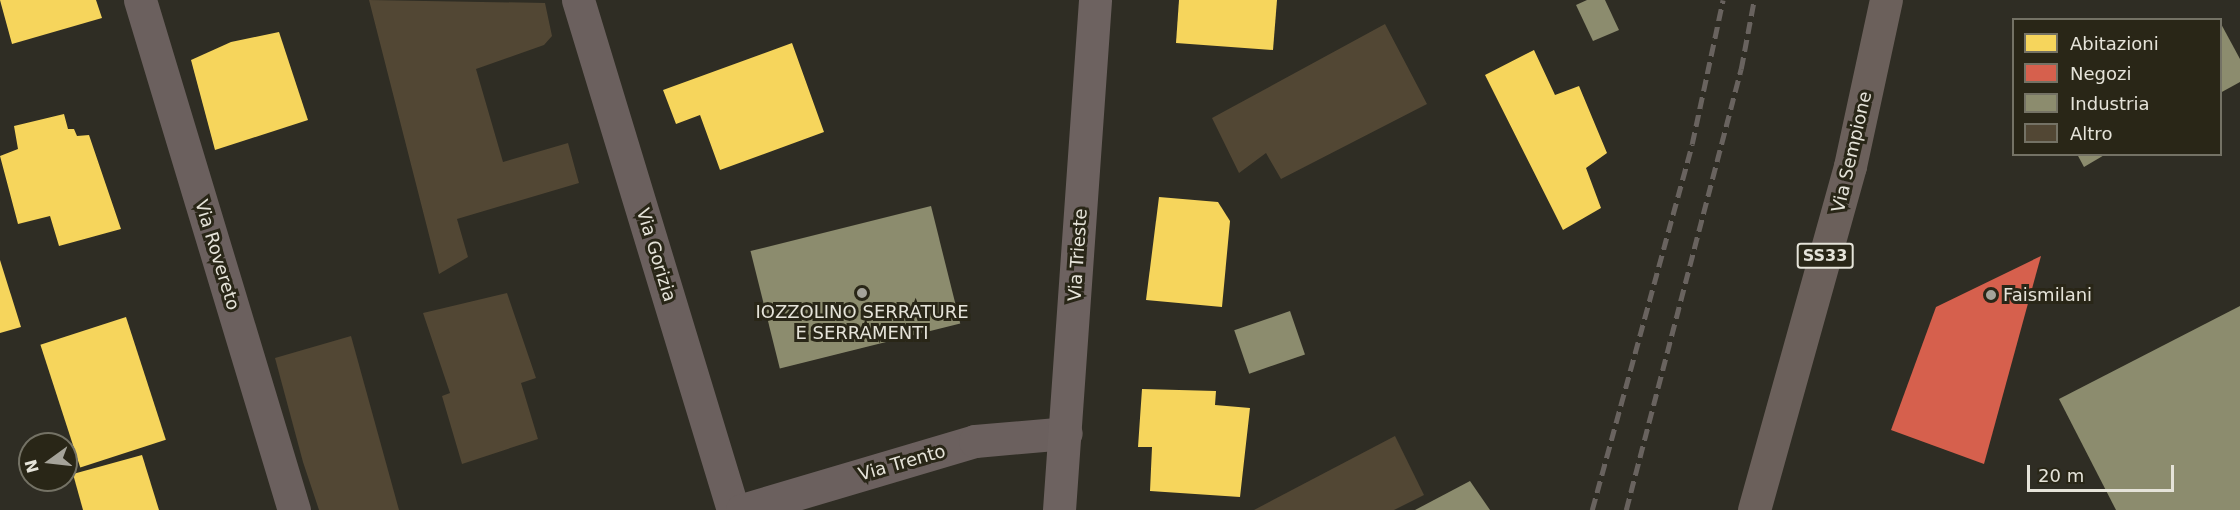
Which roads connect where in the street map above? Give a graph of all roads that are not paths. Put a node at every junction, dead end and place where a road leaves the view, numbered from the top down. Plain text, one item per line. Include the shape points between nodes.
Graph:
1 (140, 0) edge
2 (578, 0) edge
3 (1095, 0) edge
4 (1886, 0) edge
5 (1066, 433) junction
6 (294, 510) edge
7 (733, 510) edge
8 (741, 510) edge
9 (1059, 510) edge
10 (1754, 510) edge

1 - 6 street, Via Rovereto
2 - 7 street, Via Gorizia
3 - 5 street, Via Trieste
4 - 10 main road, Via Sempione / SS33 via 1850,166
5 - 8 street, Via Trento via 975,441
5 - 9 street, Via Trieste

